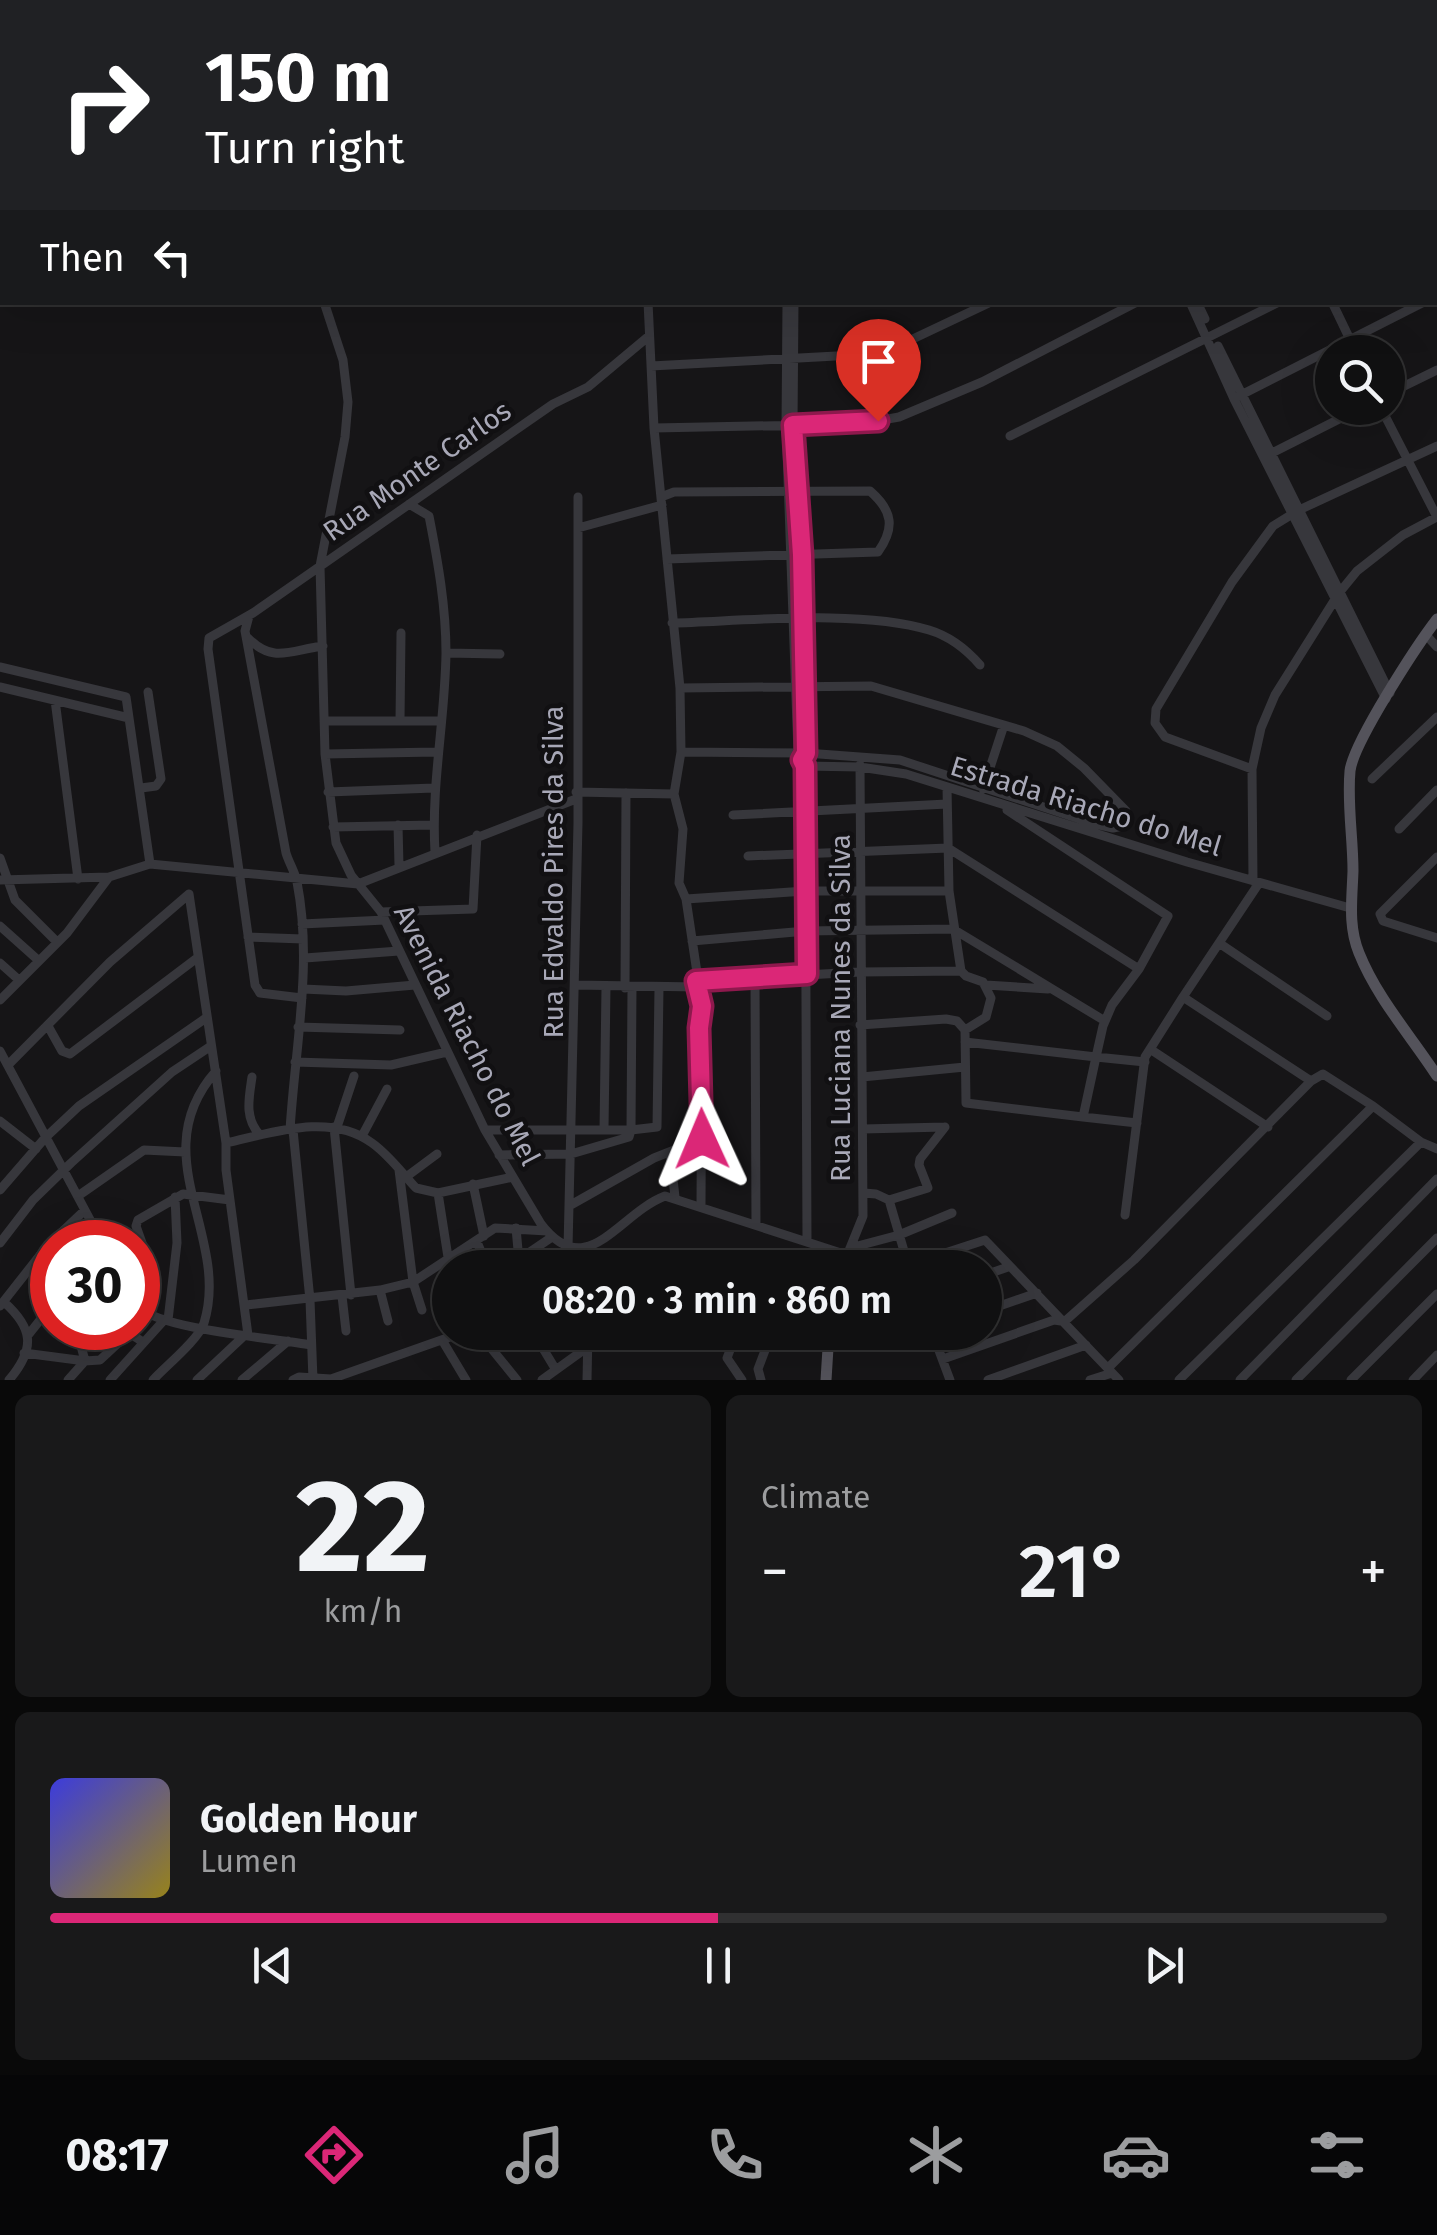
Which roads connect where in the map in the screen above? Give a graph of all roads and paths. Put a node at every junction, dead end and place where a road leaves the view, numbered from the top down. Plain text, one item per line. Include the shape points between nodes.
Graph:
1 (325, 305) edge
2 (648, 305) edge
3 (790, 305) edge
4 (984, 305) edge
5 (1131, 305) edge
6 (1194, 305) edge
7 (1272, 305) edge
8 (1333, 305) edge
9 (1418, 305) edge
10 (1348, 335) edge
11 (1358, 335) edge
12 (648, 336) junction
13 (1211, 338) junction
14 (1315, 357) edge
15 (791, 359) junction
16 (651, 366) junction
17 (1437, 370) edge
18 (1405, 386) edge
19 (1237, 397) junction
20 (789, 425) junction
21 (1328, 425) edge
22 (1391, 425) edge
23 (654, 428) junction
24 (1010, 436) dead end
25 (1437, 446) edge
26 (1267, 456) junction
27 (1408, 458) junction
28 (793, 492) junction
29 (578, 497) dead end
30 (661, 501) junction
31 (409, 504) junction
32 (1296, 512) junction
33 (1437, 517) edge
34 (578, 528) junction
35 (796, 556) junction
36 (667, 559) junction
37 (320, 566) junction
38 (1338, 596) junction
39 (250, 614) junction
40 (1437, 619) edge
41 (799, 620) junction
42 (672, 622) junction
43 (235, 623) junction
44 (245, 633) junction
45 (401, 633) dead end
46 (1426, 635) junction
47 (323, 646) junction
48 (1437, 647) edge
49 (446, 654) junction
50 (500, 654) dead end
51 (980, 665) dead end
52 (0, 666) edge
53 (0, 687) edge
54 (800, 687) junction
55 (680, 688) junction
56 (148, 692) dead end
57 (1388, 696) junction
58 (55, 700) junction
59 (1437, 717) edge
60 (128, 718) junction
61 (324, 721) junction
62 (400, 721) junction
63 (440, 721) junction
64 (1004, 725) junction
65 (436, 752) junction
66 (681, 752) junction
67 (325, 754) junction
68 (803, 758) junction
69 (860, 762) junction
70 (1252, 768) junction
71 (1372, 780) dead end
72 (946, 786) junction
73 (140, 788) junction
74 (434, 788) junction
75 (983, 789) junction
76 (1437, 790) edge
77 (328, 792) junction
78 (626, 793) junction
79 (674, 794) junction
80 (576, 795) junction
81 (997, 803) junction
82 (947, 804) junction
83 (861, 809) junction
84 (805, 814) junction
85 (733, 815) dead end
86 (433, 825) junction
87 (398, 826) junction
88 (333, 827) junction
89 (1399, 829) dead end
90 (477, 836) junction
91 (948, 848) junction
92 (861, 849) junction
93 (435, 852) junction
94 (806, 853) junction
95 (748, 856) dead end
96 (1437, 857) edge
97 (0, 858) edge
98 (150, 864) junction
99 (399, 866) junction
100 (238, 872) junction
101 (109, 877) junction
102 (296, 878) junction
103 (78, 879) junction
104 (5, 880) edge
105 (1256, 882) junction
106 (358, 884) junction
107 (860, 890) junction
108 (806, 891) junction
109 (949, 891) junction
110 (686, 898) junction
111 (1350, 908) junction
112 (383, 916) junction
113 (302, 924) junction
114 (0, 926) edge
115 (953, 929) junction
116 (860, 930) junction
117 (806, 931) junction
118 (1435, 934) edge
119 (248, 938) junction
120 (303, 940) junction
121 (692, 941) junction
122 (57, 942) junction
123 (1219, 943) junction
124 (399, 951) junction
125 (197, 958) junction
126 (305, 958) junction
127 (38, 960) junction
128 (0, 963) edge
129 (1138, 968) junction
130 (961, 971) junction
131 (860, 972) junction
132 (807, 974) junction
133 (755, 978) junction
134 (19, 980) junction
135 (697, 984) junction
136 (575, 985) junction
137 (986, 985) junction
138 (415, 986) junction
139 (606, 987) junction
140 (628, 988) junction
141 (660, 988) junction
142 (1052, 989) junction
143 (302, 994) junction
144 (1, 997) edge
145 (1183, 997) junction
146 (1326, 1016) dead end
147 (206, 1018) junction
148 (1105, 1021) junction
149 (860, 1025) junction
150 (48, 1026) junction
151 (298, 1027) junction
152 (400, 1030) dead end
153 (965, 1036) junction
154 (211, 1046) junction
155 (1150, 1049) junction
156 (0, 1051) edge
157 (446, 1052) junction
158 (1096, 1058) junction
159 (294, 1062) junction
160 (1145, 1062) junction
161 (9, 1064) junction
162 (965, 1067) junction
163 (216, 1071) junction
164 (354, 1076) dead end
165 (1437, 1076) edge
166 (252, 1077) dead end
167 (862, 1077) junction
168 (1311, 1081) junction
169 (387, 1088) dead end
170 (1373, 1106) junction
171 (1083, 1117) junction
172 (0, 1121) edge
173 (1137, 1123) junction
174 (335, 1127) junction
175 (1268, 1127) junction
176 (863, 1129) junction
177 (292, 1130) junction
178 (485, 1130) junction
179 (573, 1130) junction
180 (604, 1130) junction
181 (632, 1130) junction
182 (260, 1135) junction
183 (362, 1136) junction
184 (45, 1138) junction
185 (702, 1139) junction
186 (1421, 1142) junction
187 (226, 1143) junction
188 (1437, 1149) edge
189 (36, 1150) junction
190 (185, 1152) junction
191 (670, 1152) junction
192 (437, 1154) dead end
193 (571, 1154) junction
194 (499, 1156) junction
195 (63, 1171) junction
196 (402, 1173) junction
197 (513, 1177) junction
198 (1437, 1180) edge
199 (473, 1184) junction
200 (0, 1190) edge
201 (190, 1193) junction
202 (438, 1194) junction
203 (864, 1194) junction
204 (78, 1196) junction
205 (175, 1197) junction
206 (675, 1197) junction
207 (230, 1200) junction
208 (889, 1200) junction
209 (569, 1206) junction
210 (701, 1206) junction
211 (85, 1210) junction
212 (952, 1213) dead end
213 (1125, 1216) dead end
214 (76, 1220) edge
215 (90, 1220) edge
216 (139, 1220) edge
217 (756, 1225) junction
218 (516, 1228) junction
219 (549, 1234) junction
220 (899, 1235) junction
221 (1437, 1238) edge
222 (480, 1239) junction
223 (807, 1240) junction
224 (0, 1244) edge
225 (574, 1249) junction
226 (446, 1250) edge
227 (467, 1250) edge
228 (483, 1250) edge
229 (844, 1250) edge
230 (848, 1250) edge
231 (851, 1250) edge
232 (902, 1250) edge
233 (955, 1250) edge
234 (994, 1250) edge
235 (1002, 1260) edge
236 (1008, 1267) junction
237 (1002, 1269) edge
238 (30, 1271) edge
239 (432, 1273) edge
240 (413, 1282) junction
241 (380, 1290) junction
242 (1036, 1293) junction
243 (1437, 1294) edge
244 (347, 1296) junction
245 (310, 1300) junction
246 (2, 1304) edge
247 (246, 1305) junction
248 (1002, 1305) edge
249 (422, 1310) dead end
250 (160, 1317) edge
251 (166, 1319) junction
252 (388, 1321) dead end
253 (1064, 1322) junction
254 (160, 1325) edge
255 (203, 1328) junction
256 (346, 1331) dead end
257 (29, 1334) joint
258 (247, 1335) junction
259 (288, 1340) junction
260 (432, 1344) edge
261 (311, 1345) junction
262 (1086, 1346) junction
263 (82, 1350) edge
264 (136, 1350) edge
265 (448, 1350) edge
266 (493, 1350) edge
267 (543, 1350) edge
268 (584, 1350) edge
269 (589, 1350) edge
270 (731, 1350) edge
271 (765, 1350) edge
272 (829, 1350) edge
273 (939, 1350) edge
274 (109, 1352) joint
275 (24, 1353) junction
276 (943, 1359) junction
277 (85, 1361) junction
278 (1435, 1362) edge
279 (123, 1364) junction
280 (556, 1370) junction
281 (1113, 1374) edge
282 (72, 1376) edge
283 (247, 1378) edge
284 (829, 1378) edge
285 (9, 1380) edge
286 (88, 1380) edge
287 (110, 1380) edge
288 (153, 1380) edge
289 (196, 1380) edge
290 (293, 1380) edge
291 (313, 1380) edge
292 (466, 1380) edge
293 (517, 1380) edge
294 (542, 1380) edge
295 (587, 1380) edge
296 (742, 1380) edge
297 (761, 1380) edge
298 (950, 1380) edge
299 (988, 1380) edge
300 (1090, 1380) edge
301 (1179, 1380) edge
302 (1240, 1380) edge
303 (1296, 1380) edge
304 (1350, 1380) edge
305 (1413, 1380) edge

1 - 37 street, Avenida Riacho do Mel via 348,402
2 - 12 street
3 - 15 street
4 - 15 street via 882,352
5 - 20 street via 899,417
6 - 13 street
7 - 13 street
8 - 10 street
9 - 11 street
12 - 16 street
12 - 31 street, Rua Monte Carlos via 588,387
13 - 19 street
13 - 24 street
14 - 19 street
15 - 16 street
15 - 20 street
16 - 23 street
17 - 18 street
19 - 26 street
20 - 23 street
20 - 28 street
21 - 26 street
22 - 27 street
23 - 30 street
25 - 27 street
26 - 32 street
27 - 32 street
27 - 33 street
28 - 30 street via 674,492
28 - 35 street
28 - 35 street via 870,491 886,506 891,523 878,552
29 - 34 street, Rua Edvaldo Pires da Silva
30 - 34 street
30 - 36 street
31 - 37 street, Rua Monte Carlos
31 - 49 street via 429,516 442,580
32 - 38 street
32 - 70 street via 1274,526 1242,567 1156,709 1155,724 1165,737
33 - 38 street via 1381,551
34 - 80 street, Rua Edvaldo Pires da Silva
35 - 36 street
35 - 41 street
36 - 42 street
37 - 39 street, Rua Monte Carlos
37 - 47 street, Avenida Riacho do Mel
38 - 57 street
38 - 70 street via 1275,695
39 - 43 street, Rua Monte Carlos
39 - 44 street
40 - 46 main road
41 - 42 street
41 - 51 street via 928,630
41 - 54 street
42 - 55 street
43 - 44 street
43 - 100 street, Rua Monte Carlos via 208,640
44 - 47 street via 272,654
44 - 102 street
45 - 62 street
46 - 48 street
46 - 57 main road
47 - 61 street, Avenida Riacho do Mel
49 - 50 street
49 - 63 street
52 - 60 street via 120,695 128,700
53 - 58 street
54 - 55 street
54 - 64 street via 882,688
54 - 68 street
55 - 66 street
56 - 73 street via 161,779
57 - 111 main road via 1356,748 1350,771
58 - 60 street
58 - 103 street
59 - 71 street
60 - 73 street
61 - 62 street
61 - 67 street, Avenida Riacho do Mel
62 - 63 street
63 - 65 street
64 - 75 street
64 - 75 street via 1057,746 1126,811 1126,820 1113,828
65 - 67 street
65 - 74 street
66 - 68 street, Estrada Riacho do Mel
66 - 79 street
67 - 77 street, Avenida Riacho do Mel
68 - 69 street, Estrada Riacho do Mel
68 - 84 street
69 - 72 street, Estrada Riacho do Mel
69 - 75 street via 900,760
69 - 83 street, Rua Luciana Nunes da Silva
70 - 105 street
72 - 81 street, Estrada Riacho do Mel
72 - 82 street
73 - 98 street
74 - 77 street
74 - 86 street
76 - 89 street
77 - 88 street, Avenida Riacho do Mel
78 - 79 street
78 - 80 street
78 - 140 street
79 - 110 street via 683,829 678,884
80 - 90 street
80 - 136 street, Rua Edvaldo Pires da Silva
81 - 105 street, Estrada Riacho do Mel
81 - 129 street via 1168,916
82 - 83 street
82 - 91 street
83 - 84 street
83 - 92 street, Rua Luciana Nunes da Silva
84 - 85 street
84 - 94 street
86 - 87 street
86 - 93 street
87 - 88 street
87 - 99 street
88 - 106 street, Avenida Riacho do Mel
90 - 93 street
90 - 112 street via 473,909
91 - 92 street
91 - 109 street
91 - 129 street
92 - 94 street
92 - 107 street, Rua Luciana Nunes da Silva
93 - 99 street
94 - 95 street
94 - 108 street
96 - 118 street via 1380,914 1383,921
97 - 104 street
98 - 100 street
98 - 101 street
99 - 106 street
100 - 102 street
100 - 119 street
101 - 103 street
101 - 122 street
102 - 106 street
102 - 113 street
103 - 104 street
104 - 122 street via 15,900
105 - 111 street, Estrada Riacho do Mel
105 - 123 street
106 - 112 street, Avenida Riacho do Mel
107 - 108 street
107 - 109 street
107 - 116 street, Rua Luciana Nunes da Silva
108 - 110 street
108 - 117 street
109 - 115 street
110 - 121 street
111 - 165 main road via 1364,963
112 - 113 street
112 - 124 street, Avenida Riacho do Mel
113 - 120 street
114 - 127 street
115 - 116 street
115 - 130 street
115 - 142 street
116 - 117 street
116 - 131 street, Rua Luciana Nunes da Silva
117 - 121 street
117 - 132 street
119 - 120 street
119 - 143 street via 258,992
120 - 126 street
121 - 135 street
122 - 127 street
123 - 145 street
123 - 146 street
124 - 126 street
124 - 138 street, Avenida Riacho do Mel
125 - 147 street
125 - 150 street via 70,1054
125 - 150 street via 189,894
126 - 143 street
127 - 134 street
128 - 134 street
129 - 148 street
130 - 131 street
130 - 137 street
131 - 132 street
131 - 149 street, Rua Luciana Nunes da Silva
132 - 133 street
132 - 223 street
133 - 135 street
133 - 217 street
134 - 144 street
135 - 141 street
135 - 185 street
136 - 139 street
136 - 179 street, Rua Edvaldo Pires da Silva
137 - 142 street
137 - 153 street via 986,1017
138 - 143 street
138 - 157 street, Avenida Riacho do Mel
139 - 140 street
139 - 180 street
140 - 141 street
140 - 181 street
141 - 181 street via 660,1122 655,1129
142 - 148 street
143 - 151 street
145 - 155 street
145 - 168 street
147 - 154 street
147 - 184 street via 86,1100
148 - 158 street
149 - 153 street via 946,1019
149 - 167 street, Rua Luciana Nunes da Silva
150 - 161 street
151 - 152 street
151 - 159 street
153 - 158 street
153 - 162 street
154 - 163 street
154 - 195 street via 172,1072
155 - 160 street
155 - 175 street
156 - 161 street
157 - 159 street via 391,1065
157 - 178 street, Avenida Riacho do Mel
158 - 160 street
158 - 171 street
159 - 177 street
160 - 173 street
161 - 184 street
162 - 167 street
162 - 171 street via 967,1103
163 - 187 street
163 - 190 street via 196,1104
164 - 174 street
166 - 182 street via 248,1112
167 - 176 street, Rua Luciana Nunes da Silva
168 - 170 street via 1323,1074
168 - 175 street
169 - 183 street
170 - 186 street
170 - 281 street
171 - 173 street
172 - 189 street
173 - 213 street
174 - 177 street
174 - 183 street
174 - 244 street
175 - 253 street
176 - 203 street, Rua Luciana Nunes da Silva
176 - 208 street via 945,1127 920,1159 928,1188
177 - 182 street
177 - 245 street
178 - 179 street
178 - 194 street, Avenida Riacho do Mel
179 - 180 street
179 - 193 street, Rua Edvaldo Pires da Silva
180 - 181 street
181 - 193 street via 628,1137
182 - 187 street
183 - 196 street
184 - 189 street
184 - 195 street
185 - 191 street
185 - 210 street
186 - 188 street
186 - 301 street
187 - 207 street
189 - 200 street
190 - 201 street
190 - 204 street via 144,1150
191 - 206 street
191 - 209 street
192 - 196 street
193 - 194 street
193 - 209 street, Rua Edvaldo Pires da Silva
194 - 197 street, Avenida Riacho do Mel
195 - 204 street
195 - 224 street
196 - 202 street via 421,1190
196 - 240 street
197 - 199 street
197 - 219 street, Avenida Riacho do Mel
198 - 302 street
199 - 202 street
199 - 222 street
201 - 205 street
201 - 207 street
201 - 255 street via 208,1273
202 - 226 street
203 - 208 street
203 - 230 street, Rua Luciana Nunes da Silva
204 - 211 street
205 - 216 street
205 - 251 street via 177,1243
206 - 210 street
206 - 225 street via 658,1198 594,1244
207 - 247 street
208 - 220 street
209 - 225 street, Rua Edvaldo Pires da Silva
210 - 217 street
211 - 214 street
211 - 215 street
212 - 220 street
217 - 223 street
218 - 219 street
218 - 219 street via 518,1250 527,1256
218 - 222 street via 500,1226
219 - 225 street, Avenida Riacho do Mel
220 - 231 street
220 - 232 street
221 - 303 street
222 - 227 street
222 - 228 street
223 - 229 street
233 - 234 street via 985,1240
235 - 236 street
236 - 237 street
236 - 242 street
238 - 246 street
239 - 240 street
240 - 241 street
240 - 249 street
241 - 244 street
241 - 252 street
242 - 248 street
242 - 253 street
243 - 304 street
244 - 245 street
244 - 256 street
245 - 247 street
245 - 261 street
246 - 257 street via 21,1317
247 - 258 street
250 - 251 street
251 - 254 street
251 - 255 street
253 - 262 street
253 - 276 street
255 - 258 street
255 - 288 street
257 - 275 street
258 - 259 street
258 - 289 street
259 - 261 street
259 - 283 street
260 - 291 street
261 - 291 street
262 - 281 street
262 - 299 street
263 - 277 street
264 - 279 street
265 - 292 street
266 - 293 street
267 - 280 street
268 - 280 street
269 - 295 street
270 - 296 street via 728,1358
271 - 297 street
272 - 284 main road
273 - 276 street
274 - 277 street
274 - 279 street
275 - 277 street
275 - 285 street
276 - 298 street
277 - 282 street
278 - 305 street
279 - 287 street
280 - 294 street
281 - 300 street
282 - 286 street
290 - 291 street

